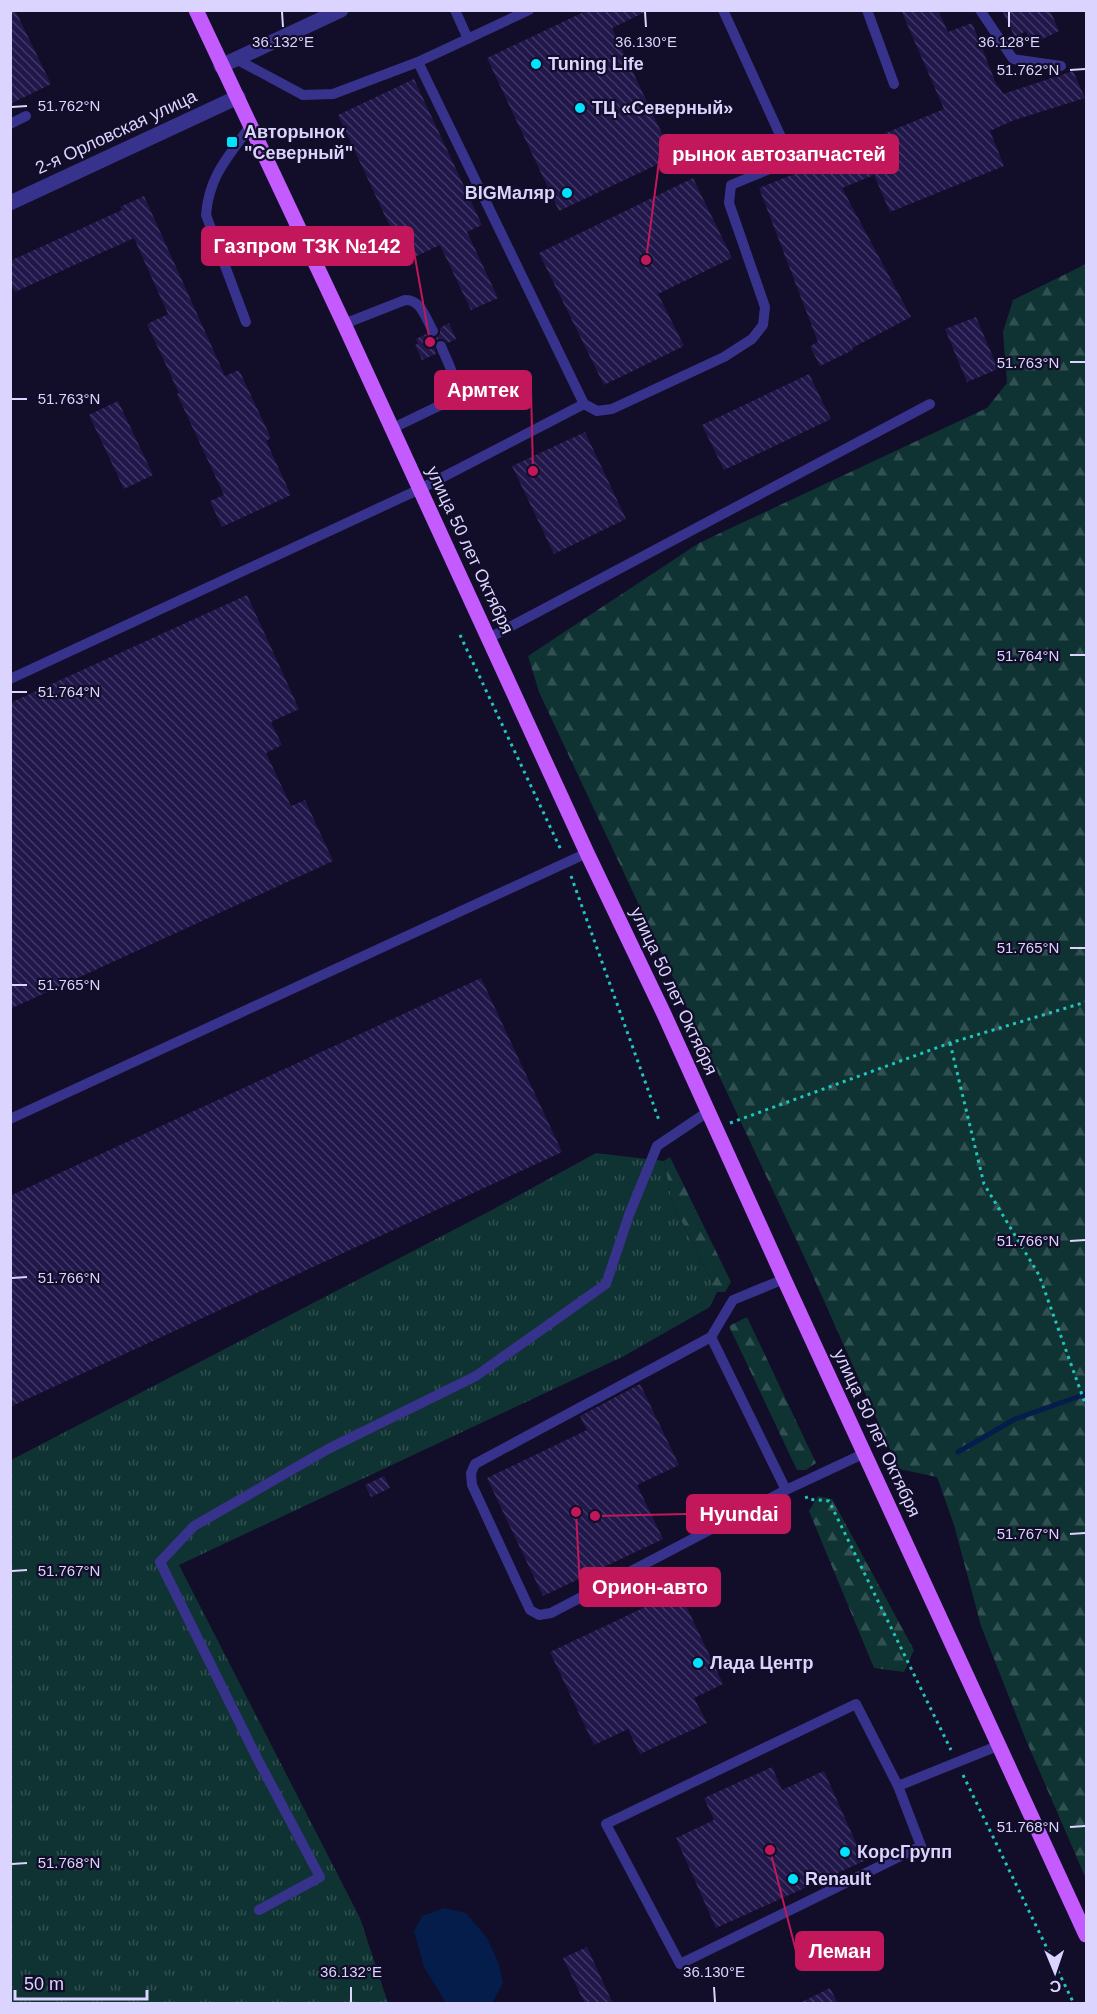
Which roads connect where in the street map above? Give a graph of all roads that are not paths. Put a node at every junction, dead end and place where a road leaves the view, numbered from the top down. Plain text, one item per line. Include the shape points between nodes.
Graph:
1 (196, 10) edge
2 (341, 10) edge
3 (455, 10) edge
4 (529, 10) edge
5 (723, 10) edge
6 (867, 10) edge
7 (980, 10) edge
8 (468, 39) junction
9 (418, 62) junction
10 (228, 63) junction
11 (1061, 66) dead end
12 (894, 84) dead end
13 (238, 97) junction
14 (26, 116) dead end
15 (10, 124) edge
16 (251, 125) junction
17 (10, 202) edge
18 (246, 322) dead end
19 (344, 324) junction
20 (433, 331) dead end
21 (441, 346) dead end
22 (584, 404) junction
23 (930, 404) dead end
24 (391, 429) junction
25 (420, 489) junction
26 (489, 638) junction
27 (10, 679) edge
28 (587, 854) junction
29 (709, 1111) junction
30 (10, 1119) edge
31 (784, 1279) junction
32 (711, 1337) junction
33 (865, 1453) junction
34 (786, 1490) junction
35 (1000, 1745) junction
36 (898, 1786) junction
37 (259, 1910) dead end
38 (1086, 1935) edge

1 - 10 main road, улица 50 лет Октября
2 - 10 street
3 - 8 lane
4 - 8 lane
5 - 22 lane via 786,148 777,166 731,185 729,203 765,307 763,325 752,339 724,357 612,409 597,411
6 - 12 lane
7 - 11 lane via 1013,59
8 - 9 lane
9 - 10 lane via 333,94 303,95
9 - 22 lane
10 - 13 main road, улица 50 лет Октября
13 - 16 main road, улица 50 лет Октября
13 - 17 street, 2-я Орловская улица
14 - 15 lane
16 - 18 lane via 213,178 206,215
16 - 19 main road, улица 50 лет Октября
19 - 20 lane via 412,299
19 - 24 main road, улица 50 лет Октября
21 - 24 lane via 455,384 453,396
22 - 25 lane
23 - 26 lane
24 - 25 main road, улица 50 лет Октября
25 - 26 main road, улица 50 лет Октября
25 - 27 lane
26 - 28 main road, улица 50 лет Октября
28 - 29 main road, улица 50 лет Октября
28 - 30 lane
29 - 31 main road, улица 50 лет Октября
29 - 37 lane via 657,1146 606,1284 476,1376 328,1449 194,1526 160,1562 320,1877
31 - 32 lane via 733,1300
31 - 33 main road, улица 50 лет Октября
32 - 34 lane
32 - 34 lane via 475,1464 472,1485 530,1610 539,1615 551,1614
33 - 34 lane
33 - 35 main road, улица 50 лет Октября
35 - 36 lane
35 - 38 main road, улица 50 лет Октября
36 - 36 lane via 856,1704 606,1824 680,1964 921,1846

